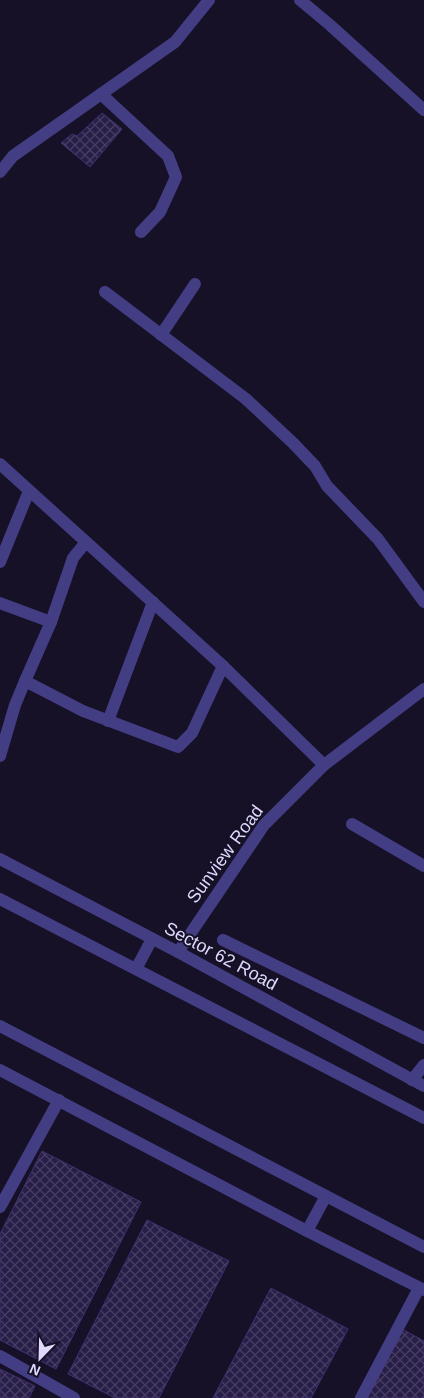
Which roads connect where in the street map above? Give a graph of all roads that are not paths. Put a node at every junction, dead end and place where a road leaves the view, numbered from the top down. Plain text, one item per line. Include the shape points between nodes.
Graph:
1 (209, 0) edge
2 (300, 0) edge
3 (101, 94) junction
4 (424, 110) edge
5 (0, 172) edge
6 (141, 232) dead end
7 (195, 284) dead end
8 (106, 292) dead end
9 (161, 335) junction
10 (0, 464) edge
11 (29, 491) junction
12 (86, 542) junction
13 (0, 562) edge
14 (153, 602) junction
15 (424, 602) edge
16 (0, 603) edge
17 (51, 622) junction
18 (224, 666) junction
19 (25, 681) junction
20 (424, 689) edge
21 (108, 721) junction
22 (1, 747) edge
23 (324, 765) junction
24 (352, 824) dead end
25 (0, 859) edge
26 (424, 866) edge
27 (0, 899) edge
28 (152, 939) junction
29 (222, 940) dead end
30 (178, 952) junction
31 (136, 970) junction
32 (0, 1026) edge
33 (424, 1038) edge
34 (424, 1065) edge
35 (0, 1070) edge
36 (418, 1083) edge
37 (59, 1100) junction
38 (424, 1118) edge
39 (326, 1196) junction
40 (0, 1207) edge
41 (307, 1231) junction
42 (424, 1247) edge
43 (422, 1289) edge
44 (0, 1356) edge
45 (74, 1398) edge
46 (361, 1398) edge

1 - 3 street via 175,42
2 - 4 street
3 - 5 street via 13,156
3 - 6 street via 168,156 176,177 160,212
7 - 9 street
8 - 9 street
9 - 15 street via 246,400 305,455 327,486 378,539
10 - 11 street
11 - 12 street
11 - 13 street
12 - 14 street
12 - 17 street via 72,558
14 - 18 street
14 - 21 street
16 - 17 street
17 - 19 street
18 - 21 street via 192,733 178,747
18 - 23 street
19 - 21 street via 83,712
19 - 22 street
20 - 23 street, Sunview Road
23 - 30 street, Sunview Road via 264,826
24 - 26 street
25 - 28 street, Sector 62 Road
27 - 31 street
28 - 30 street, Sector 62 Road
28 - 31 street
29 - 33 street
30 - 36 street, Sector 62 Road
31 - 38 street
32 - 39 street
34 - 36 street
35 - 37 street
37 - 40 street
37 - 41 street
39 - 41 street
39 - 42 street
41 - 43 street
43 - 46 street
44 - 45 street

